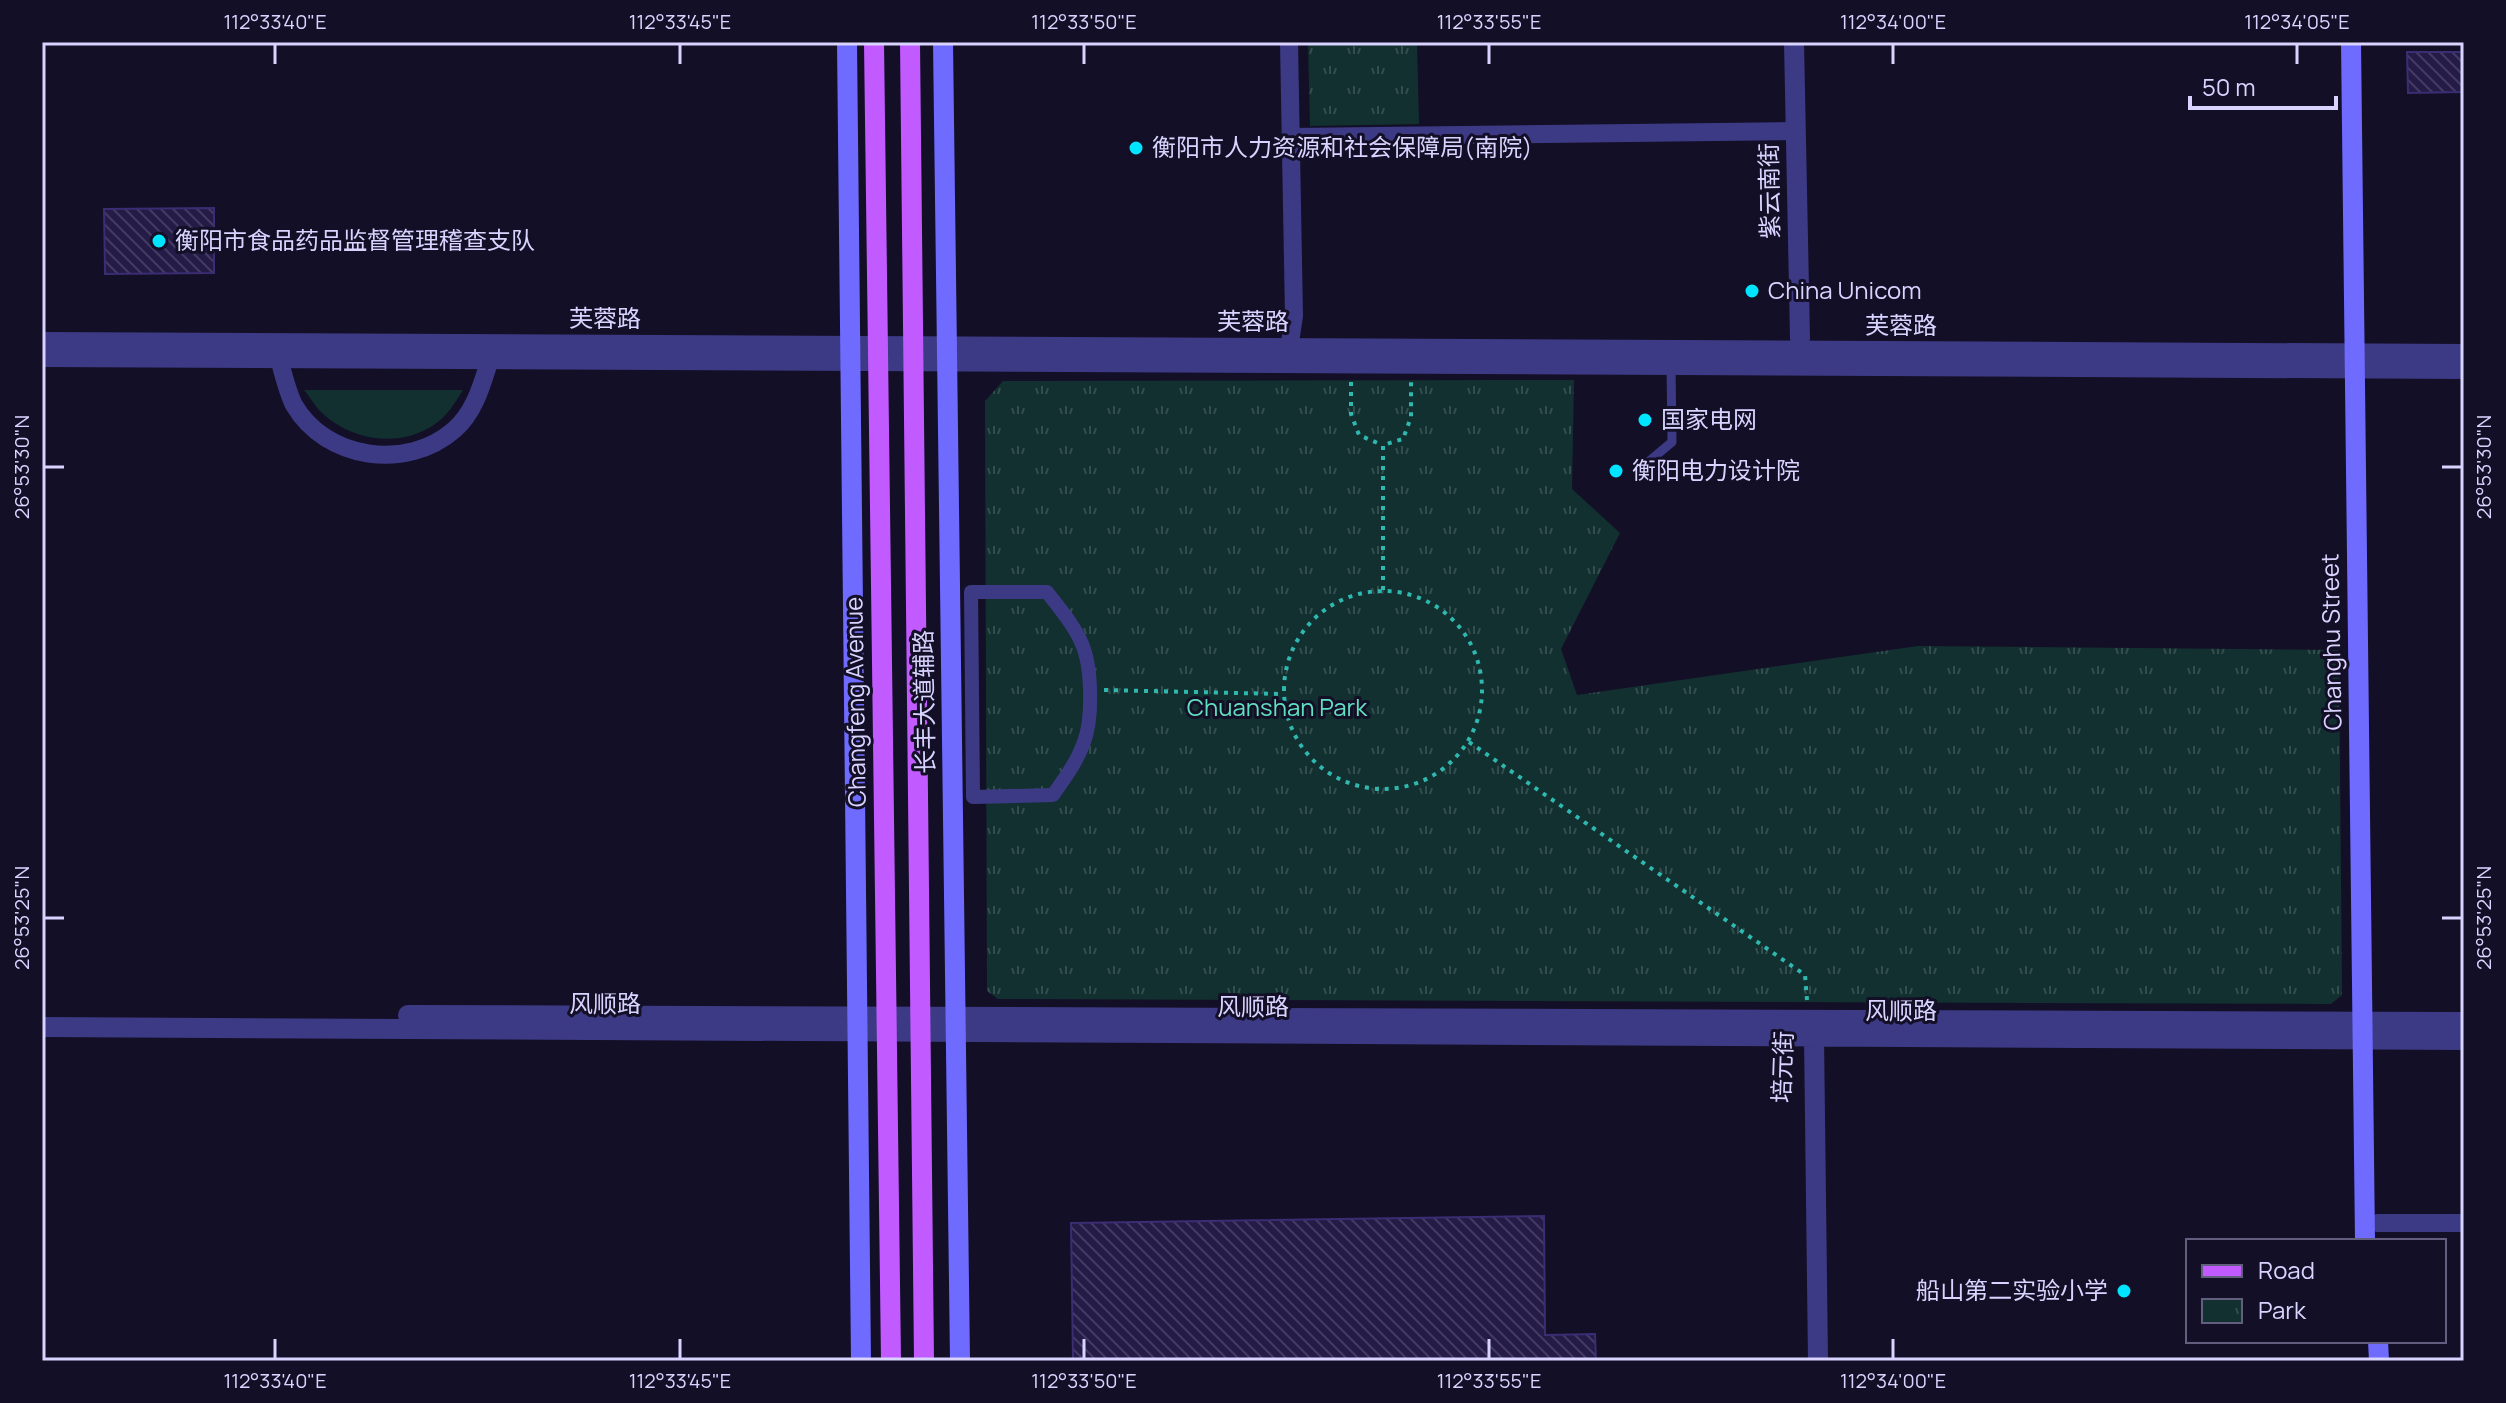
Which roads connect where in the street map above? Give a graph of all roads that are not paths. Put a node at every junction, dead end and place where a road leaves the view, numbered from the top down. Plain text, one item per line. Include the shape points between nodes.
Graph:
1 (847, 42) edge
2 (874, 42) edge
3 (910, 42) edge
4 (943, 42) edge
5 (1289, 42) edge
6 (1794, 42) edge
7 (2351, 42) edge
8 (2364, 42) edge
9 (1795, 131) junction
10 (1291, 137) junction
11 (1800, 338) dead end
12 (42, 342) edge
13 (1295, 349) junction
14 (850, 354) junction
15 (878, 354) junction
16 (914, 354) junction
17 (947, 354) junction
18 (2464, 354) edge
19 (42, 357) edge
20 (279, 358) junction
21 (490, 359) junction
22 (2361, 362) junction
23 (1671, 365) junction
24 (2464, 369) edge
25 (1647, 463) dead end
26 (1089, 690) joint
27 (42, 1014) edge
28 (2464, 1022) edge
29 (857, 1024) junction
30 (887, 1024) junction
31 (921, 1024) junction
32 (955, 1024) junction
33 (42, 1027) edge
34 (2369, 1030) junction
35 (1810, 1031) junction
36 (2464, 1040) edge
37 (2464, 1223) edge
38 (2377, 1232) edge
39 (2365, 1239) edge
40 (861, 1361) edge
41 (891, 1361) edge
42 (924, 1361) edge
43 (960, 1361) edge
44 (1810, 1361) edge
45 (1818, 1361) edge

1 - 14 main road
2 - 15 main road, Changfeng Avenue
3 - 16 main road
4 - 17 main road, 长丰大道辅路
5 - 10 street
6 - 9 street, 紫云南街
7 - 22 main road, Changhu Street
8 - 22 main road, Changhu Street
9 - 10 street
9 - 11 street, 紫云南街
10 - 13 street
12 - 14 street, 芙蓉路
13 - 17 street, 芙蓉路
13 - 22 street, 芙蓉路
14 - 15 street, 芙蓉路
14 - 21 street, 芙蓉路
14 - 29 main road
15 - 16 street, 芙蓉路
15 - 30 main road, Changfeng Avenue
16 - 17 street, 芙蓉路
16 - 31 main road
17 - 23 street, 芙蓉路
17 - 32 main road, 长丰大道辅路
18 - 22 street, 芙蓉路
19 - 20 street, 芙蓉路
20 - 21 street, 芙蓉路
20 - 21 street via 294,404 313,428 339,445 399,456 430,446 456,429 475,404
22 - 23 street, 芙蓉路
22 - 24 street, 芙蓉路
22 - 34 main road, Changhu Street
23 - 25 lane via 1672,442
26 - 26 street via 1086,739 1053,795 973,797 971,592 1047,592 1083,645
27 - 29 street, 风顺路
28 - 34 street, 风顺路
29 - 30 street, 风顺路
29 - 33 street, 风顺路
29 - 40 main road
30 - 31 street, 风顺路
30 - 41 main road, Changfeng Avenue
31 - 32 street, 风顺路
31 - 42 main road
32 - 35 street, 风顺路
32 - 43 main road, 长丰大道辅路
34 - 35 street, 风顺路
34 - 36 street, 风顺路
34 - 38 main road, Changhu Street
34 - 39 main road, Changhu Street
35 - 44 street, 培元街
35 - 45 street, 培元街
37 - 38 street

